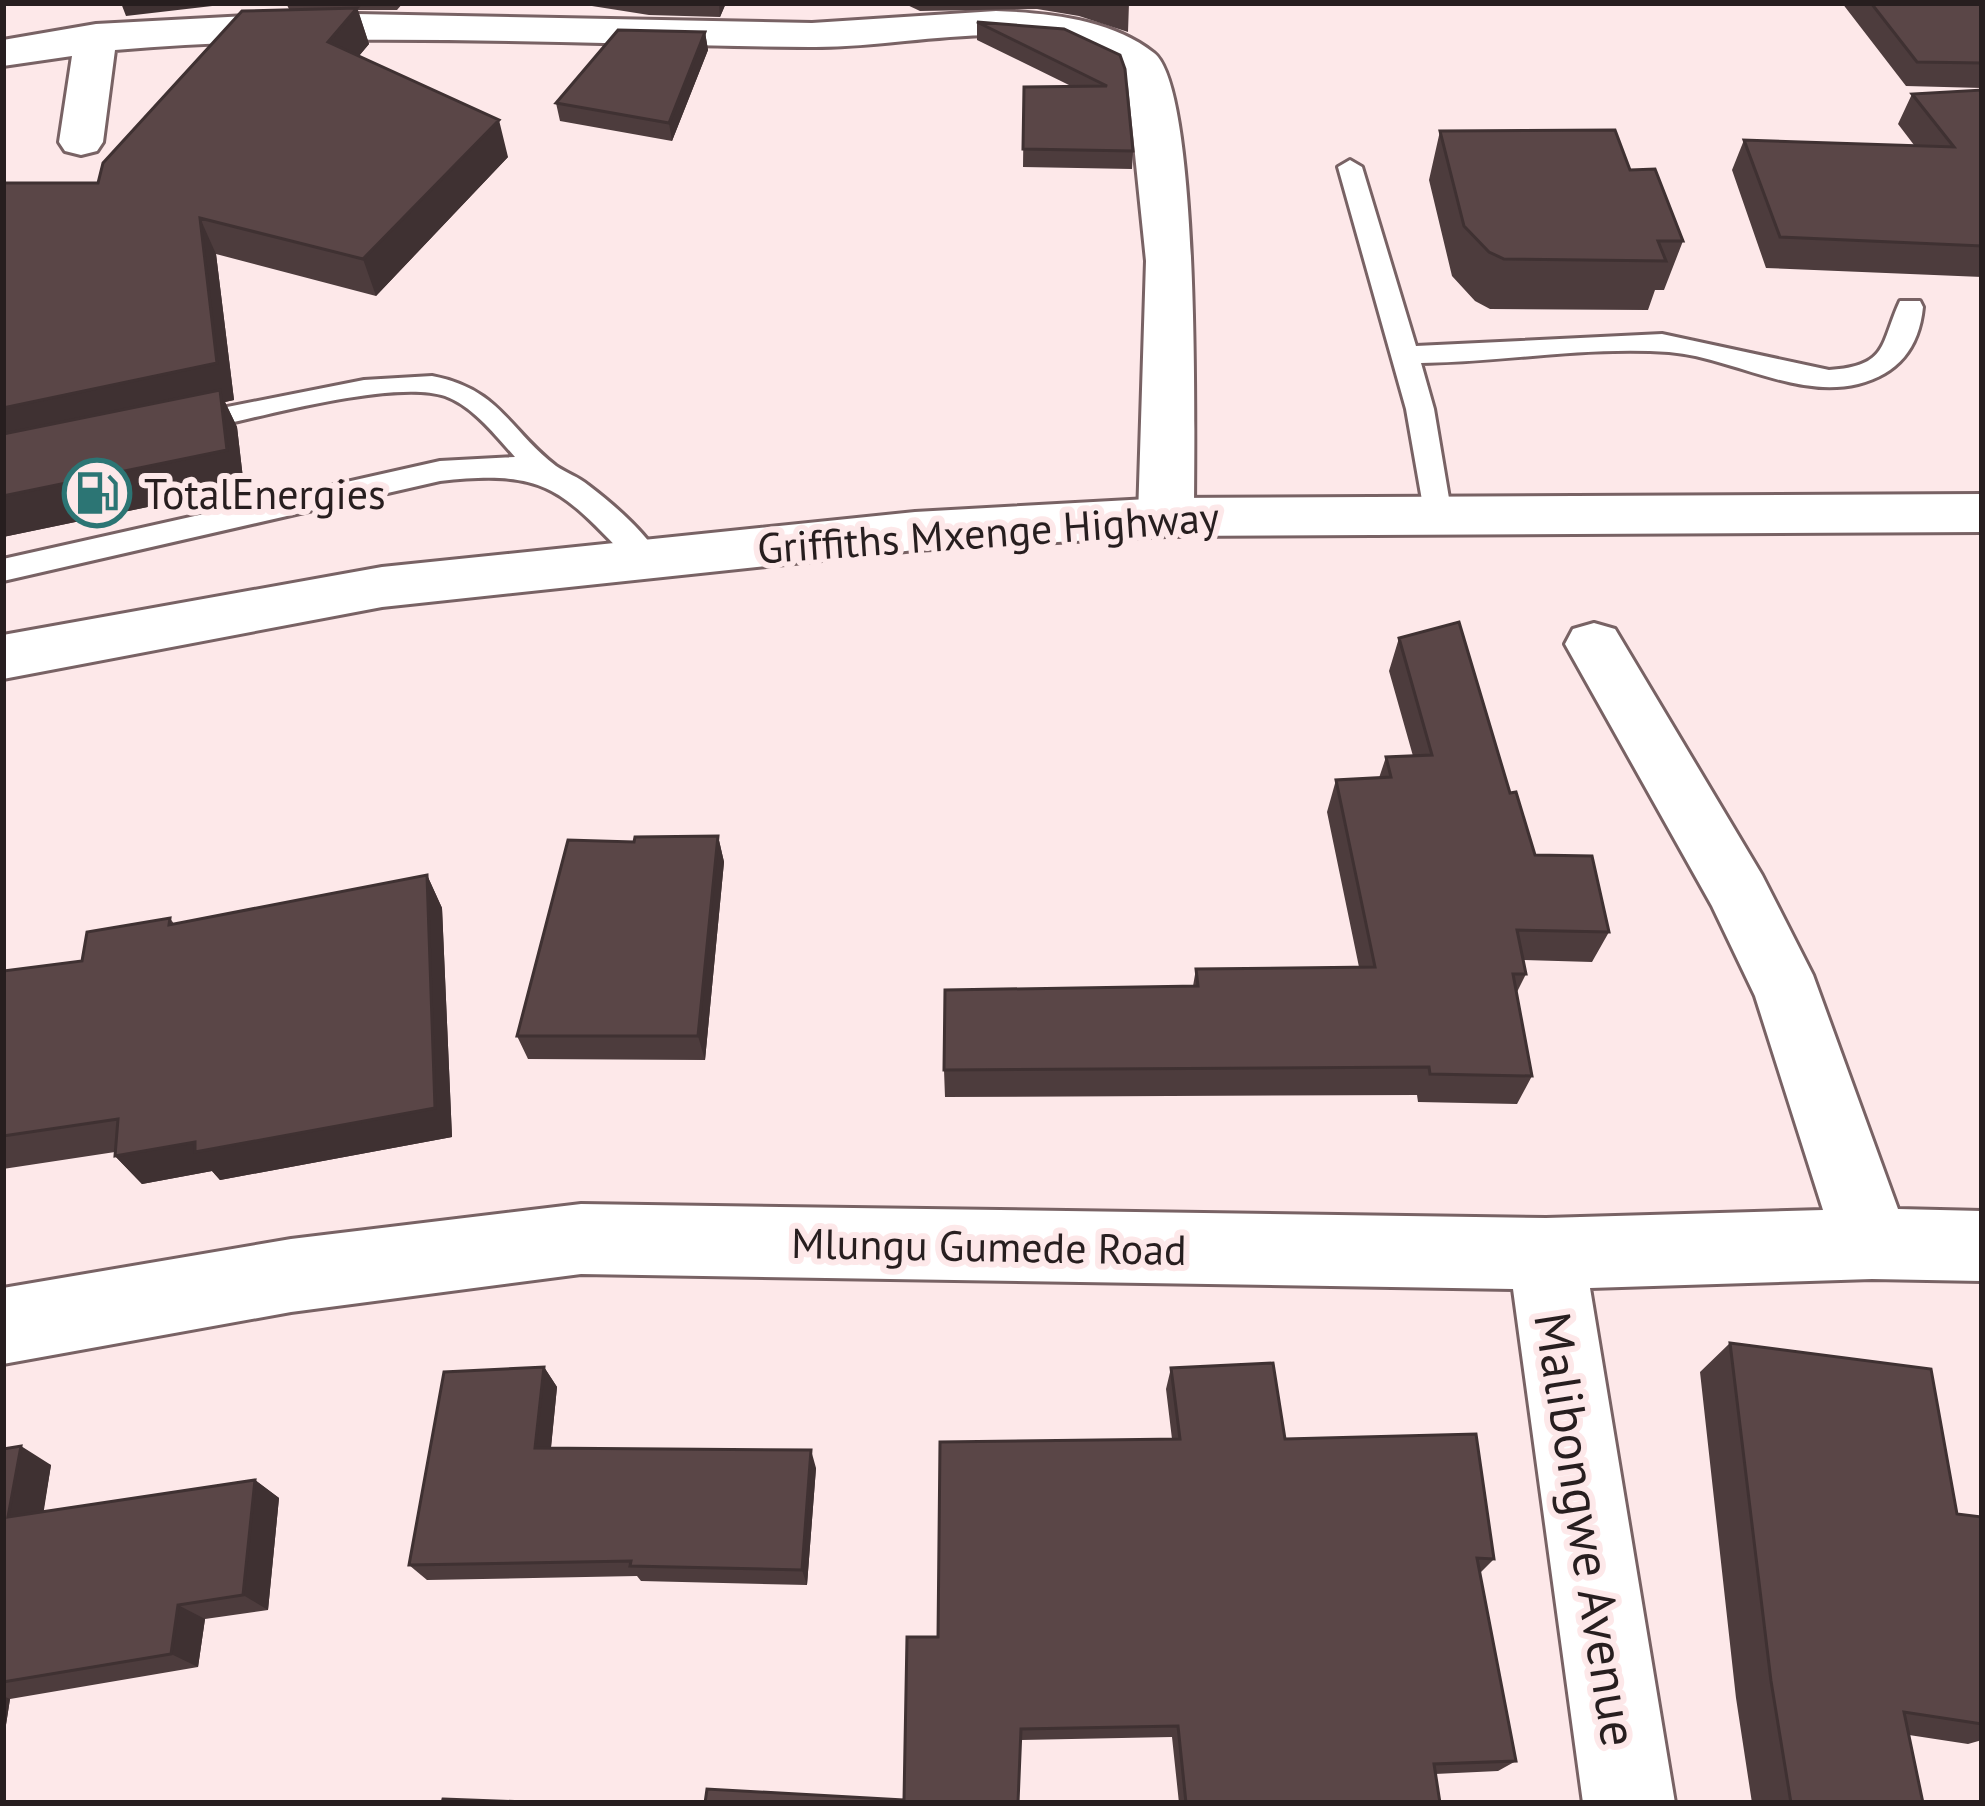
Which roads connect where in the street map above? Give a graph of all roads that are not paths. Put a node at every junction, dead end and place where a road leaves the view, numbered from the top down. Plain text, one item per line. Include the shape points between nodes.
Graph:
1 (96, 37) junction
2 (3, 53) edge
3 (82, 142) dead end
4 (1351, 167) dead end
5 (1910, 307) dead end
6 (1405, 356) junction
7 (168, 428) edge
8 (544, 470) junction
9 (1982, 513) edge
10 (1437, 516) junction
11 (1166, 517) junction
12 (645, 556) junction
13 (3, 570) edge
14 (1594, 644) dead end
15 (14, 657) edge
16 (1872, 1244) junction
17 (1982, 1246) edge
18 (1546, 1254) junction
19 (3, 1326) edge
20 (1629, 1803) edge

1 - 2 street
1 - 3 street
1 - 11 street via 269,24 822,35 999,26 1060,28 1141,63 1170,261
4 - 6 lane
5 - 6 lane via 1900,350 1850,377 1665,343
6 - 10 lane
7 - 8 lane via 363,388 451,387
8 - 12 lane via 575,487
8 - 13 lane via 498,463 440,471
9 - 10 street, Griffiths Mxenge Highway
10 - 11 street, Griffiths Mxenge Highway
11 - 12 street, Griffiths Mxenge Highway
12 - 15 street, Griffiths Mxenge Highway via 382,587
14 - 16 street via 1789,996
16 - 17 street, Mlungu Gumede Road
16 - 18 street, Mlungu Gumede Road
18 - 19 street, Mlungu Gumede Road via 581,1240 272,1276
18 - 20 street, Malibongwe Avenue

